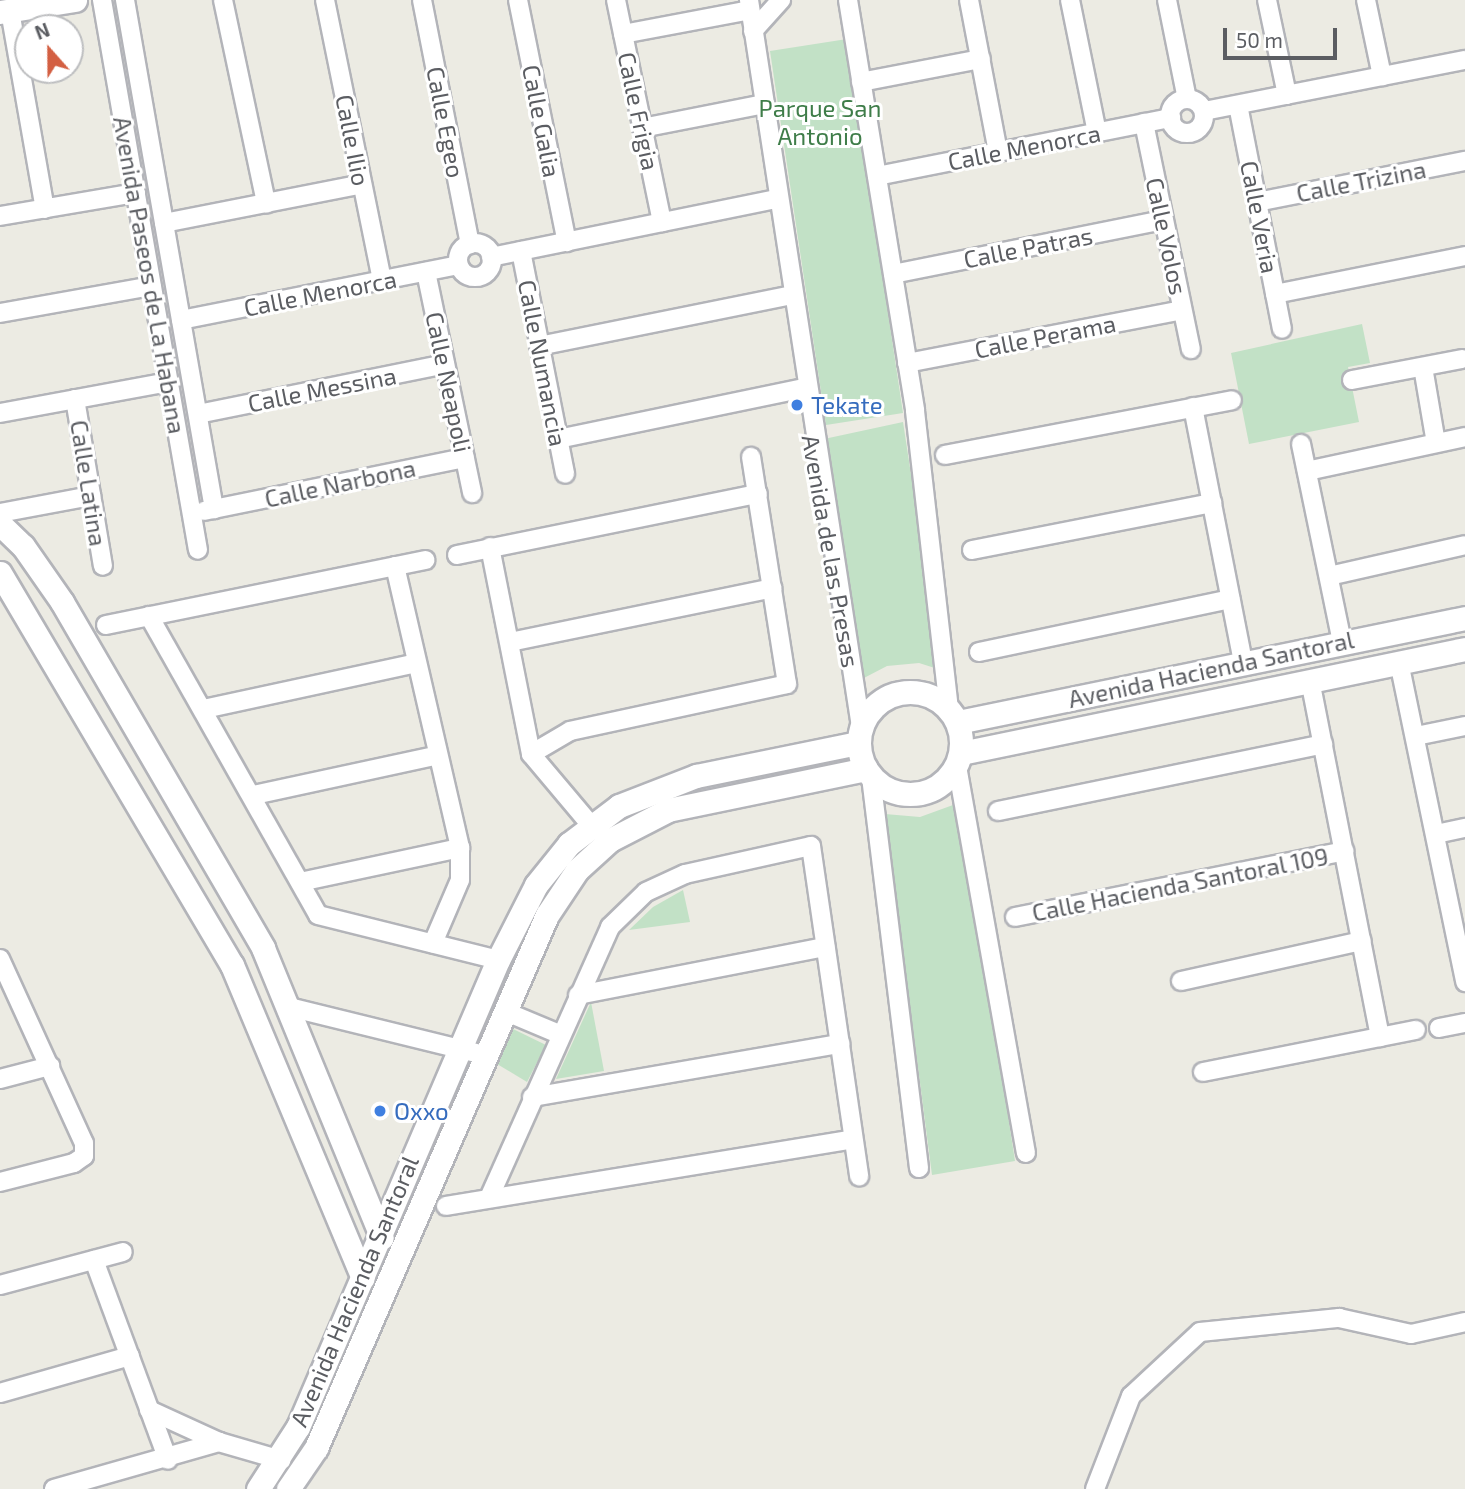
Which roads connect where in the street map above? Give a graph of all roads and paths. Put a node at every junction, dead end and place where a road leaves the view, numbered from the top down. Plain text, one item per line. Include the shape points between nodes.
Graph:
1 (75, 0) edge
2 (102, 0) edge
3 (125, 0) edge
4 (223, 0) edge
5 (325, 0) edge
6 (422, 0) edge
7 (518, 0) edge
8 (616, 0) edge
9 (781, 0) edge
10 (833, 0) edge
11 (969, 0) edge
12 (1070, 0) edge
13 (1167, 0) edge
14 (1267, 0) edge
15 (1366, 0) edge
16 (849, 4) edge
17 (750, 5) edge
18 (5, 12) edge
19 (753, 31) junction
20 (623, 34) junction
21 (981, 59) junction
22 (1465, 60) edge
23 (1382, 76) junction
24 (861, 82) junction
25 (1287, 95) junction
26 (1187, 99) junction
27 (764, 104) junction
28 (1238, 105) junction
29 (1204, 111) junction
30 (1171, 118) junction
31 (1144, 123) junction
32 (642, 128) junction
33 (1097, 133) junction
34 (998, 152) junction
35 (1465, 161) edge
36 (877, 176) junction
37 (362, 184) junction
38 (136, 193) junction
39 (777, 199) junction
40 (1257, 202) junction
41 (266, 203) junction
42 (45, 209) junction
43 (0, 216) edge
44 (1164, 220) junction
45 (662, 222) junction
46 (164, 223) junction
47 (567, 242) junction
48 (470, 244) junction
49 (521, 251) junction
50 (1465, 256) edge
51 (491, 257) junction
52 (459, 265) junction
53 (426, 272) junction
54 (892, 274) junction
55 (382, 281) junction
56 (152, 286) junction
57 (1275, 294) junction
58 (791, 295) junction
59 (1182, 310) junction
60 (0, 313) edge
61 (181, 320) junction
62 (1282, 329) dead end
63 (540, 346) junction
64 (1191, 349) dead end
65 (1462, 359) dead end
66 (907, 363) junction
67 (445, 364) junction
68 (1423, 367) junction
69 (1352, 380) dead end
70 (169, 382) junction
71 (804, 388) junction
72 (75, 399) junction
73 (1232, 400) dead end
74 (1193, 407) junction
75 (0, 413) edge
76 (198, 414) junction
77 (1465, 437) edge
78 (558, 439) junction
79 (1436, 443) junction
80 (1301, 444) dead end
81 (945, 455) dead end
82 (751, 457) dead end
83 (465, 458) junction
84 (1307, 471) junction
85 (565, 474) dead end
86 (472, 493) dead end
87 (758, 494) junction
88 (91, 496) junction
89 (1212, 503) junction
90 (215, 509) junction
91 (0, 513) edge
92 (191, 513) junction
93 (0, 524) edge
94 (1465, 545) edge
95 (490, 547) junction
96 (198, 550) dead end
97 (972, 550) dead end
98 (457, 555) dead end
99 (425, 560) dead end
100 (103, 566) dead end
101 (396, 566) junction
102 (0, 573) edge
103 (1329, 576) junction
104 (772, 588) junction
105 (1230, 599) junction
106 (149, 616) junction
107 (1465, 618) edge
108 (106, 625) dead end
109 (510, 642) junction
110 (1342, 642) junction
111 (1465, 649) edge
112 (979, 652) dead end
113 (1242, 662) junction
114 (1399, 662) junction
115 (416, 663) junction
116 (1310, 680) junction
117 (1128, 686) junction
118 (204, 709) junction
119 (953, 715) junction
120 (1135, 716) junction
121 (1465, 726) edge
122 (860, 735) junction
123 (1416, 736) junction
124 (1323, 744) junction
125 (531, 754) junction
126 (435, 756) junction
127 (959, 760) junction
128 (869, 773) junction
129 (254, 794) junction
130 (998, 811) dead end
131 (590, 824) junction
132 (1465, 828) edge
133 (1436, 834) junction
134 (460, 848) junction
135 (1344, 851) junction
136 (300, 882) junction
137 (1015, 917) dead end
138 (1460, 926) edge
139 (1362, 941) junction
140 (433, 943) junction
141 (825, 947) junction
142 (0, 959) edge
143 (498, 960) junction
144 (1181, 981) dead end
145 (6, 982) edge
146 (1465, 982) edge
147 (578, 995) junction
148 (293, 1008) junction
149 (504, 1010) junction
150 (1465, 1023) edge
151 (1439, 1028) dead end
152 (1416, 1030) dead end
153 (559, 1034) junction
154 (1380, 1037) junction
155 (840, 1044) junction
156 (459, 1048) junction
157 (485, 1055) junction
158 (50, 1066) junction
159 (1202, 1072) dead end
160 (0, 1079) edge
161 (532, 1097) junction
162 (853, 1139) junction
163 (1026, 1153) dead end
164 (919, 1168) dead end
165 (859, 1177) dead end
166 (0, 1182) edge
167 (489, 1199) junction
168 (446, 1206) dead end
169 (378, 1230) junction
170 (123, 1252) dead end
171 (94, 1260) junction
172 (392, 1264) junction
173 (360, 1272) junction
174 (0, 1285) edge
175 (374, 1305) junction
176 (1465, 1322) edge
177 (130, 1356) junction
178 (0, 1392) edge
179 (149, 1410) junction
180 (219, 1442) junction
181 (169, 1460) junction
182 (281, 1460) junction
183 (54, 1489) edge
184 (258, 1489) edge
185 (288, 1489) edge
186 (1095, 1489) edge

1 - 18 street
2 - 38 street, Avenida Paseos de La Habana
3 - 46 street, Avenida Paseos de La Habana
4 - 41 street
5 - 37 street, Calle Ilio
6 - 48 street, Calle Egeo
7 - 47 street, Calle Galia
8 - 20 street, Calle Frigia
9 - 19 street
10 - 16 street
11 - 21 street
12 - 33 street
13 - 26 street
14 - 25 street
15 - 23 street
16 - 24 street
17 - 19 street, Avenida de las Presas
17 - 20 street
18 - 42 street
19 - 27 street, Avenida de las Presas
20 - 32 street, Calle Frigia
21 - 24 street
21 - 34 street
22 - 23 street
23 - 25 street
24 - 36 street
25 - 28 street
26 - 29 street
26 - 30 street via 1177,103
27 - 32 street
27 - 39 street, Avenida de las Presas
28 - 29 street
28 - 40 street, Calle Veria
29 - 30 street via 1203,122 1191,132 1180,131
30 - 31 street, Calle Menorca
31 - 33 street, Calle Menorca
31 - 44 street, Calle Volos
32 - 45 street, Calle Frigia
33 - 34 street, Calle Menorca
34 - 36 street, Calle Menorca
35 - 40 street, Calle Trizina
36 - 54 street
37 - 41 street
37 - 55 street, Calle Ilio
38 - 42 street
38 - 56 street, Avenida Paseos de La Habana
39 - 45 street
39 - 58 street, Avenida de las Presas
40 - 57 street, Calle Veria
41 - 46 street
42 - 43 street
44 - 54 street, Calle Patras
44 - 59 street, Calle Volos
45 - 47 street
46 - 61 street, Avenida Paseos de La Habana
47 - 49 street
48 - 51 street via 484,246
48 - 52 street
49 - 51 street
49 - 63 street, Calle Numancia
50 - 57 street
51 - 52 street via 481,275 465,274
52 - 53 street, Calle Menorca
53 - 55 street, Calle Menorca
53 - 67 street, Calle Neapoli
54 - 66 street
55 - 61 street, Calle Menorca
56 - 60 street
56 - 70 street, Avenida Paseos de La Habana
57 - 62 street, Calle Veria
58 - 63 street
58 - 71 street, Avenida de las Presas
59 - 64 street, Calle Volos
59 - 66 street, Calle Perama
61 - 76 street, Avenida Paseos de La Habana
63 - 78 street, Calle Numancia
65 - 68 street
66 - 119 street
67 - 76 street, Calle Messina
67 - 83 street, Calle Neapoli
68 - 69 street
68 - 79 street
70 - 72 street
70 - 92 street, Avenida Paseos de La Habana
71 - 78 street
71 - 122 street, Avenida de las Presas
72 - 75 street
72 - 88 street, Calle Latina
73 - 74 street
74 - 81 street
74 - 89 street
76 - 90 street, Avenida Paseos de La Habana
77 - 79 street
78 - 85 street, Calle Numancia
79 - 84 street
80 - 84 street
82 - 87 street
83 - 86 street, Calle Neapoli
83 - 90 street, Calle Narbona
84 - 103 street
87 - 95 street
87 - 104 street
88 - 91 street
88 - 100 street, Calle Latina
89 - 97 street
89 - 105 street
90 - 92 street, Calle Narbona
92 - 96 street, Avenida Paseos de La Habana
93 - 148 street via 23,546 62,602
94 - 103 street
95 - 98 street
95 - 109 street
99 - 101 street
101 - 106 street
101 - 115 street
102 - 173 street via 232,965
103 - 110 street
104 - 109 street
104 - 125 street via 787,684 570,731
105 - 112 street
105 - 113 street
106 - 108 street
106 - 118 street
107 - 110 street, Avenida Hacienda Santoral
109 - 125 street
110 - 113 street, Avenida Hacienda Santoral
111 - 114 street, Avenida Hacienda Santoral
113 - 117 street, Avenida Hacienda Santoral
114 - 116 street, Avenida Hacienda Santoral
114 - 123 street
115 - 118 street
115 - 126 street
116 - 120 street, Avenida Hacienda Santoral
116 - 124 street, Calle Hacienda Santoral 109
117 - 119 street, Avenida Hacienda Santoral
117 - 120 street
118 - 129 street
119 - 122 street via 935,697 900,692 869,711
119 - 127 street
120 - 127 street, Avenida Hacienda Santoral
121 - 123 street
122 - 128 street
122 - 131 street, Avenida Hacienda Santoral via 696,776
123 - 133 street
124 - 130 street
124 - 135 street, Calle Hacienda Santoral 109
125 - 131 street
126 - 129 street
126 - 134 street
127 - 128 street via 944,782 917,793 887,789
127 - 163 street
128 - 149 street, Avenida Hacienda Santoral via 668,810 610,840 577,870 547,915
128 - 164 street
129 - 136 street
131 - 143 street, Avenida Hacienda Santoral via 536,885
132 - 133 street
133 - 138 street
134 - 136 street
134 - 140 street via 460,880
135 - 137 street, Calle Hacienda Santoral 109
135 - 139 street, Calle Hacienda Santoral 109
136 - 140 street via 318,915
138 - 146 street
139 - 144 street
139 - 154 street, Calle Hacienda Santoral 109
140 - 143 street
141 - 147 street
141 - 147 street via 811,846 685,874 646,892 610,927
141 - 155 street
142 - 145 street
143 - 156 street, Avenida Hacienda Santoral
145 - 158 street
147 - 153 street
148 - 156 street
148 - 169 street
149 - 153 street
149 - 157 street, Avenida Hacienda Santoral
150 - 151 street
152 - 154 street
153 - 161 street
154 - 159 street
155 - 161 street
155 - 162 street
156 - 157 street
156 - 169 street, Avenida Hacienda Santoral
157 - 172 street, Avenida Hacienda Santoral
158 - 160 street
158 - 166 street via 84,1156
161 - 167 street
162 - 165 street
162 - 167 street
167 - 168 street
169 - 172 street
169 - 173 street, Avenida Hacienda Santoral
170 - 171 street
171 - 174 street
171 - 177 street
172 - 175 street, Avenida Hacienda Santoral
173 - 175 street
173 - 182 street, Avenida Hacienda Santoral
175 - 185 street, Avenida Hacienda Santoral via 316,1448
176 - 186 street via 1411,1334 1339,1318 1200,1332 1131,1396
177 - 178 street
177 - 179 street
179 - 180 street
179 - 181 street
180 - 181 street
180 - 182 street
181 - 183 street
182 - 184 street, Avenida Hacienda Santoral

